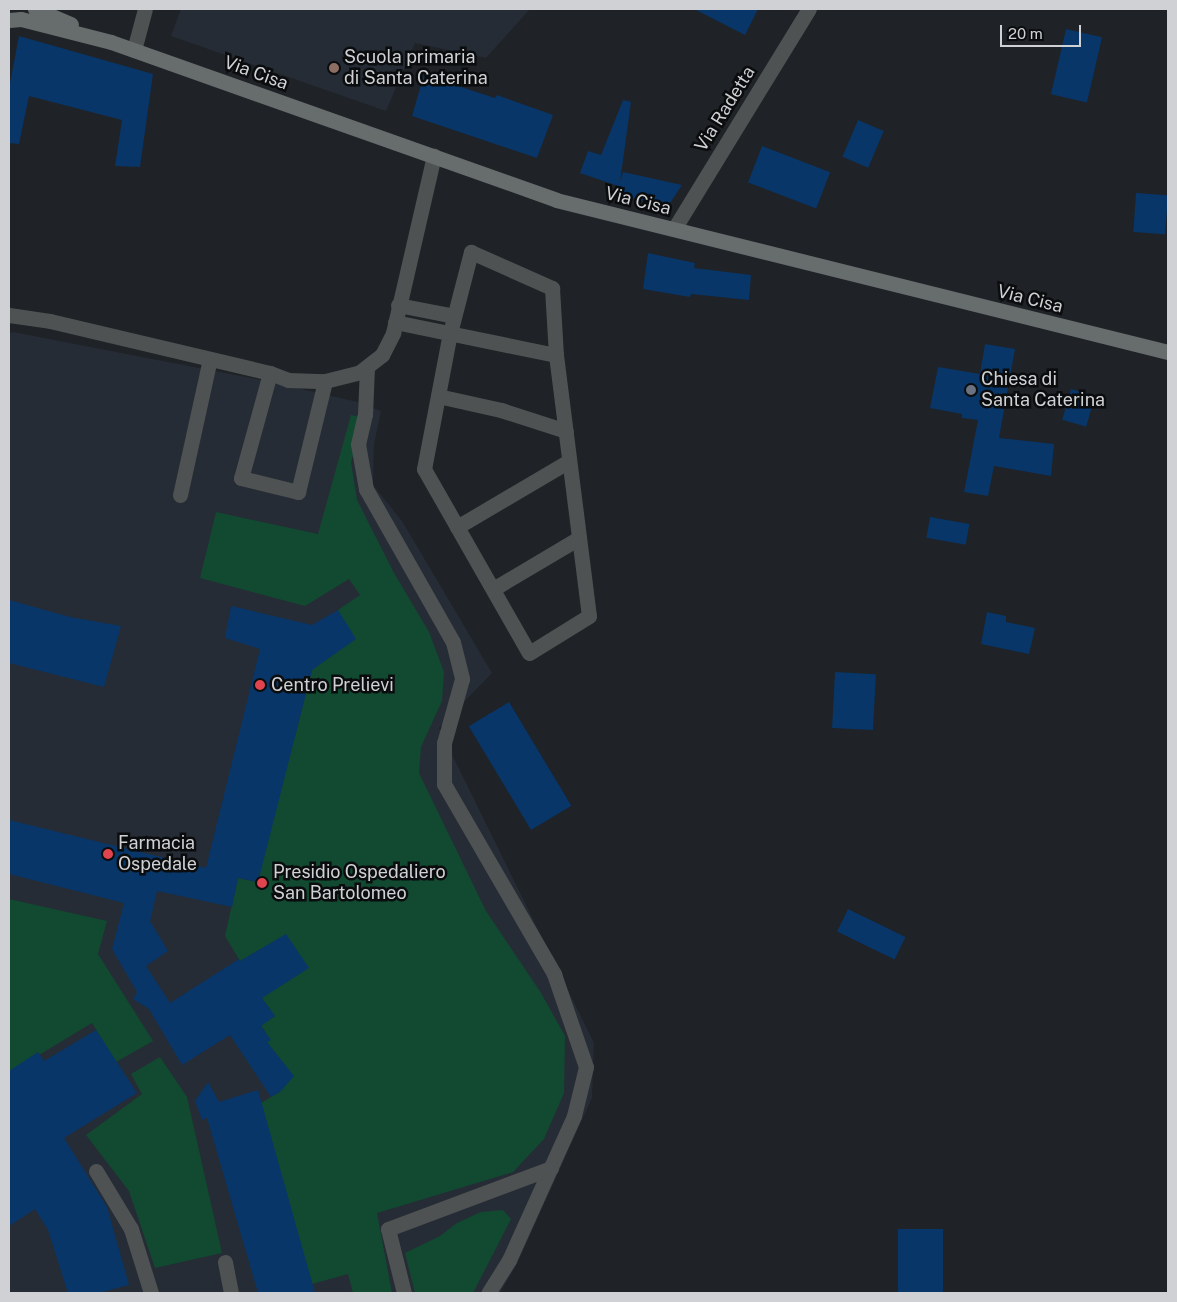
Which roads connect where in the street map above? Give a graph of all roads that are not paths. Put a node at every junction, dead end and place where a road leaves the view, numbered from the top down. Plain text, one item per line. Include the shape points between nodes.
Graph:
1 (36, 9) edge
2 (145, 9) edge
3 (809, 9) edge
4 (9, 20) edge
5 (111, 42) junction
6 (134, 50) junction
7 (434, 156) junction
8 (674, 229) junction
9 (398, 305) junction
10 (9, 315) edge
11 (454, 316) junction
12 (395, 322) junction
13 (450, 333) junction
14 (1168, 352) edge
15 (556, 355) junction
16 (210, 359) junction
17 (367, 366) junction
18 (270, 373) junction
19 (325, 381) junction
20 (438, 396) junction
21 (566, 431) junction
22 (570, 461) junction
23 (180, 495) dead end
24 (458, 527) junction
25 (579, 538) junction
26 (493, 590) junction
27 (551, 1168) junction
28 (96, 1171) dead end
29 (225, 1262) dead end
30 (151, 1293) edge
31 (232, 1293) edge
32 (404, 1293) edge
33 (488, 1293) edge

1 - 5 street, Via Cisa
2 - 6 street
3 - 8 street, Via Radetta
4 - 5 street, Via Cisa via 21,19
5 - 6 street, Via Cisa
6 - 7 street, Via Cisa
7 - 8 street, Via Cisa via 556,200
7 - 9 street
8 - 14 street, Via Cisa
9 - 11 street
9 - 12 street
10 - 16 street via 50,321
11 - 13 street
11 - 15 street via 471,252 552,288
12 - 13 street
12 - 17 street via 382,354
13 - 15 street
13 - 20 street
15 - 21 street
16 - 18 street
16 - 23 street
17 - 19 street via 360,372
17 - 27 street via 365,414 358,444 366,489 453,642 462,679 444,743 444,784 554,974 586,1067 574,1116
18 - 19 street via 288,380
18 - 19 street via 241,478 298,492
20 - 21 street via 501,410
20 - 24 street via 424,469
21 - 22 street
22 - 24 street
22 - 25 street
24 - 26 street
25 - 26 street
25 - 26 street via 589,616 529,653
27 - 32 street via 388,1229
27 - 33 street via 509,1260
28 - 30 street via 131,1229
29 - 31 street

